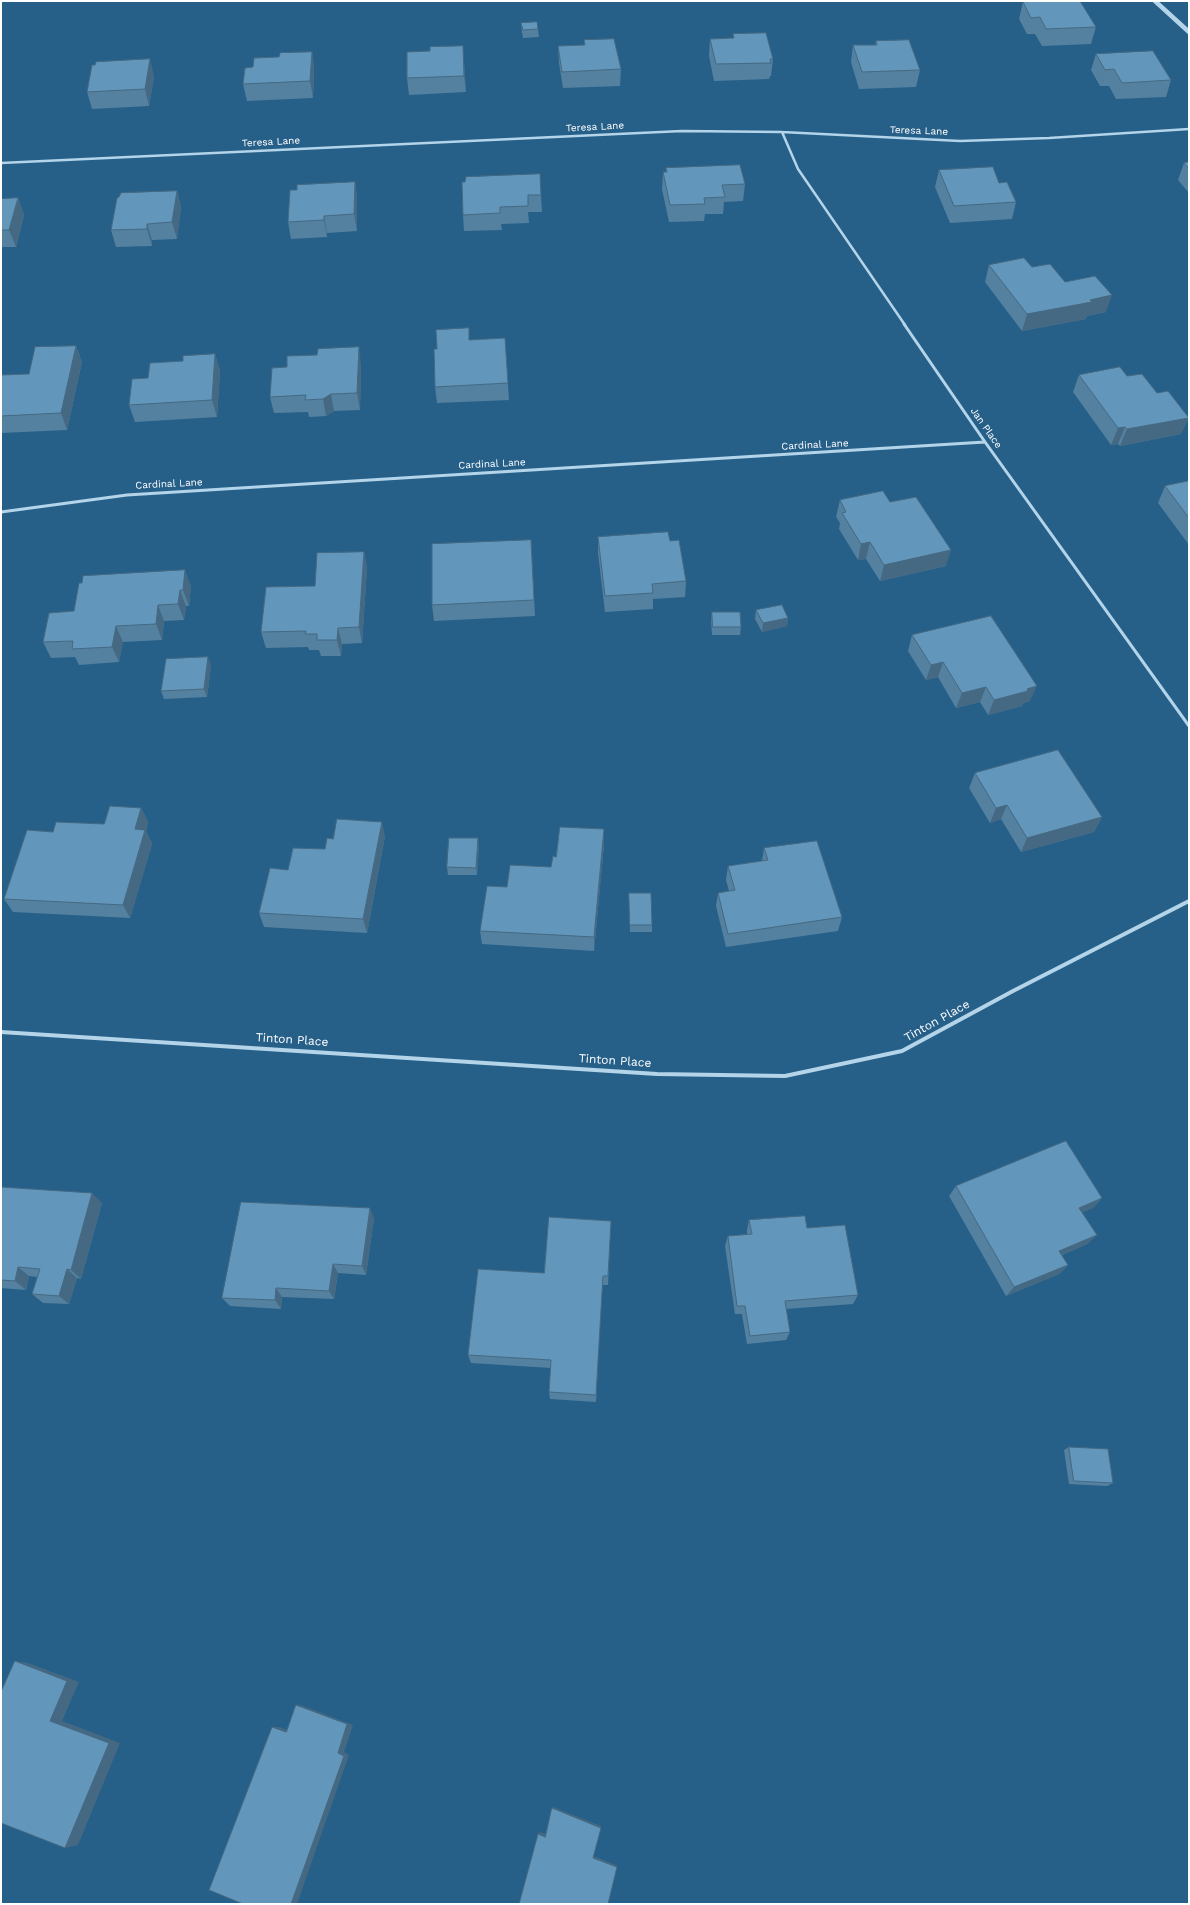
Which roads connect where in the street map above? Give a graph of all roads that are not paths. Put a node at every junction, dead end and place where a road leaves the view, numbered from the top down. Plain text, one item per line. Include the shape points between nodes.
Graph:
1 (1155, 1) edge
2 (1189, 32) edge
3 (1189, 129) edge
4 (782, 132) junction
5 (1, 163) edge
6 (985, 442) junction
7 (1, 512) edge
8 (1189, 726) edge
9 (1189, 900) edge
10 (1, 1032) edge

1 - 2 street
3 - 4 street, Teresa Lane via 1049,138 960,140
4 - 5 street, Teresa Lane via 674,131
4 - 6 street, Jan Place via 798,169
6 - 7 street, Cardinal Lane via 127,495
6 - 8 street, Jan Place
9 - 10 street, Tinton Place via 902,1051 785,1076 657,1074

